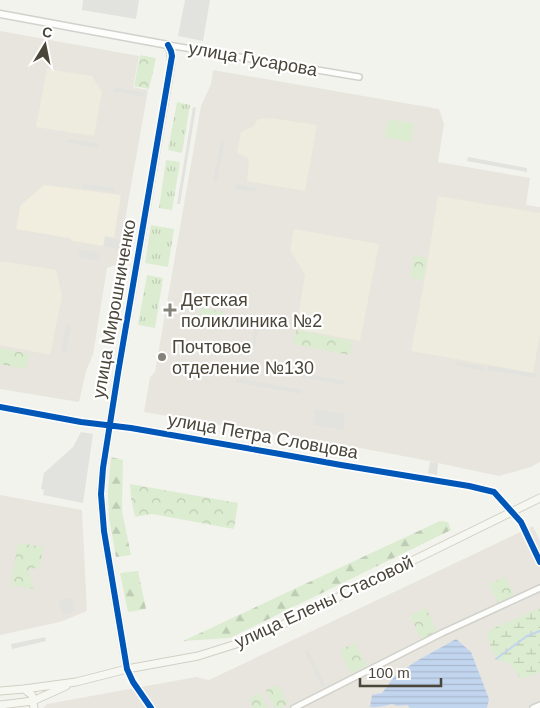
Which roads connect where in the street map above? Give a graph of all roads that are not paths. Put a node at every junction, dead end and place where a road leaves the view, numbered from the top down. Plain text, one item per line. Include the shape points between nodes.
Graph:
1 (0, 14) edge
2 (168, 44) junction
3 (359, 77) dead end
4 (0, 407) edge
5 (109, 426) junction
6 (540, 498) edge
7 (512, 512) junction
8 (540, 562) edge
9 (540, 588) edge
10 (127, 669) junction
11 (76, 682) junction
12 (24, 689) junction
13 (0, 691) edge
14 (34, 704) edge
15 (0, 705) edge
16 (540, 705) edge
17 (151, 708) edge
18 (294, 708) edge
19 (533, 708) edge

1 - 2 street, улица Гусарова
2 - 3 street, улица Гусарова
2 - 5 street, улица Мирошниченко via 172,56
4 - 5 street, улица Петра Словцова
5 - 7 street, улица Петра Словцова via 470,486 494,492
5 - 10 street, улица Мирошниченко via 102,486 104,532
6 - 7 main road
7 - 8 street, улица Петра Словцова via 521,522
7 - 10 main road, улица Елены Стасовой via 255,638 198,656
9 - 18 street
10 - 11 main road, улица Елены Стасовой
10 - 17 street
11 - 12 main road, улица Елены Стасовой
11 - 14 main road, улица Елены Стасовой
12 - 13 main road, улица Елены Стасовой
12 - 14 main road via 32,695
14 - 15 main road, улица Елены Стасовой
16 - 19 street

